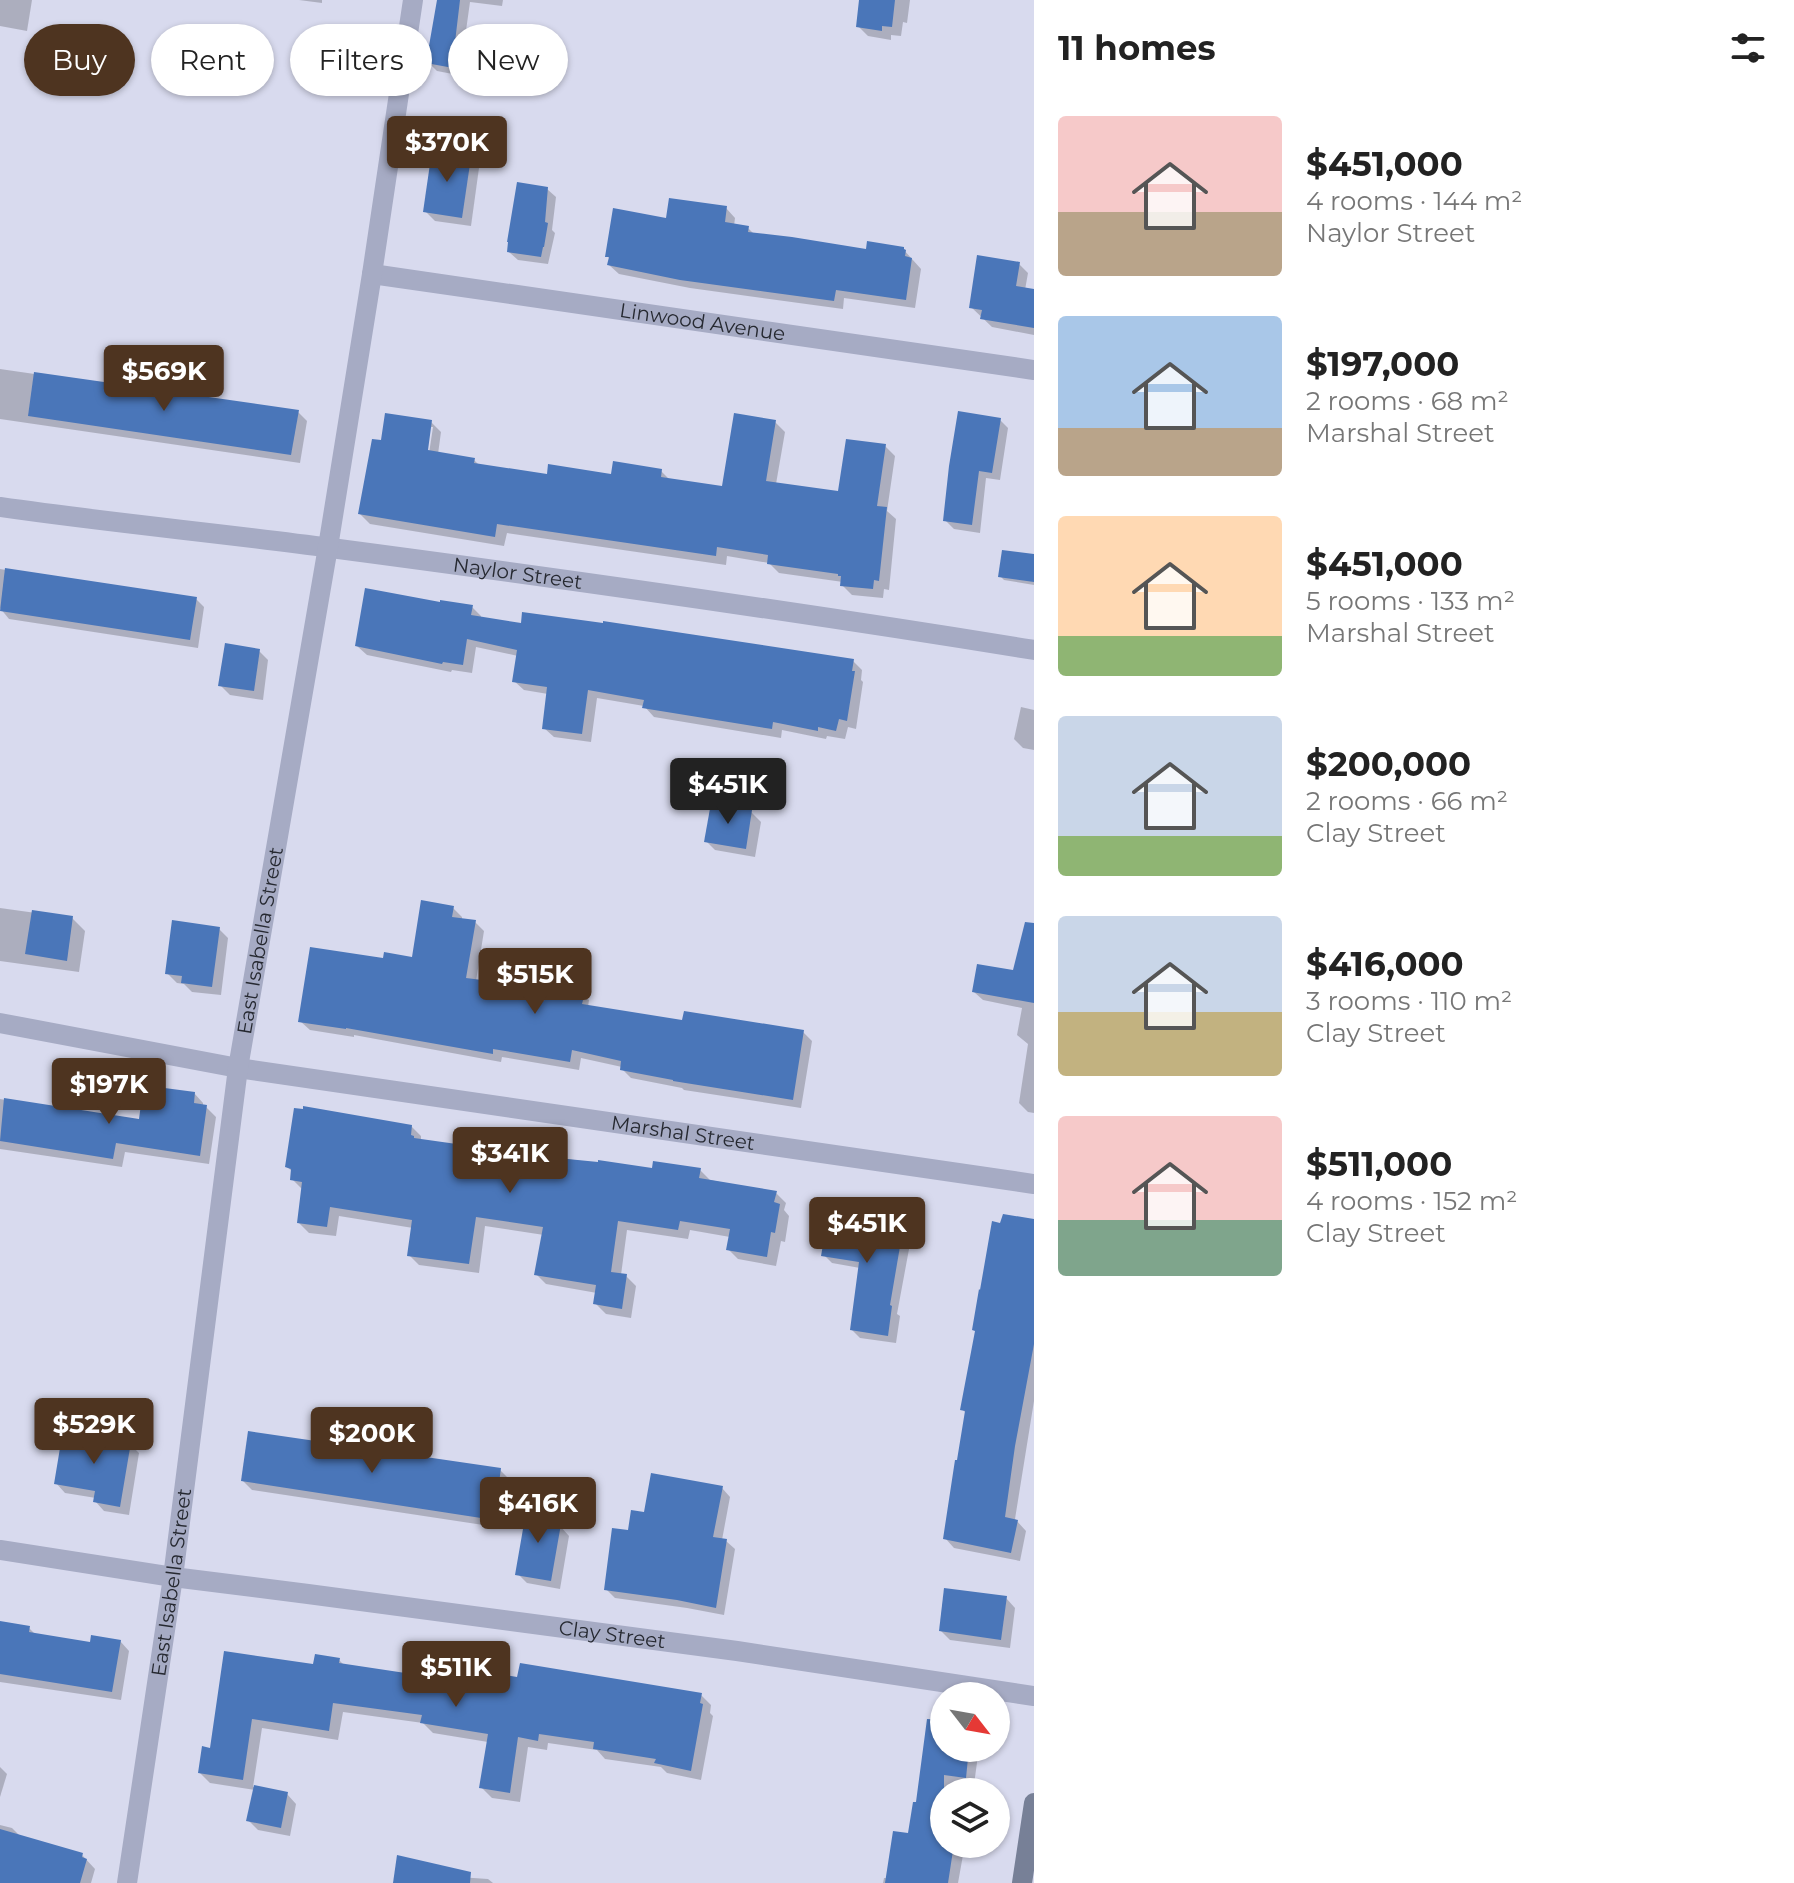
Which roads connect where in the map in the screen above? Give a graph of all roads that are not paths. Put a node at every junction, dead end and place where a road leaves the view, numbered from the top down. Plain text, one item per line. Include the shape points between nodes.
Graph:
1 (413, 0) edge
2 (372, 274) junction
3 (1034, 370) edge
4 (0, 507) edge
5 (328, 547) junction
6 (1034, 650) edge
7 (0, 1023) edge
8 (238, 1068) junction
9 (1034, 1184) edge
10 (0, 1550) edge
11 (173, 1577) junction
12 (1034, 1696) edge
13 (1034, 1803) edge
14 (127, 1883) edge
15 (1022, 1883) edge

1 - 2 street, East Isabella Street
2 - 3 street, Linwood Avenue
2 - 5 street, East Isabella Street
4 - 5 street, Naylor Street
5 - 6 street, Naylor Street
5 - 8 street, East Isabella Street
7 - 8 street, Marshal Street
8 - 9 street, Marshal Street
8 - 11 street, East Isabella Street
10 - 11 street, Clay Street
11 - 12 street, Clay Street
11 - 14 street, East Isabella Street
13 - 15 street

